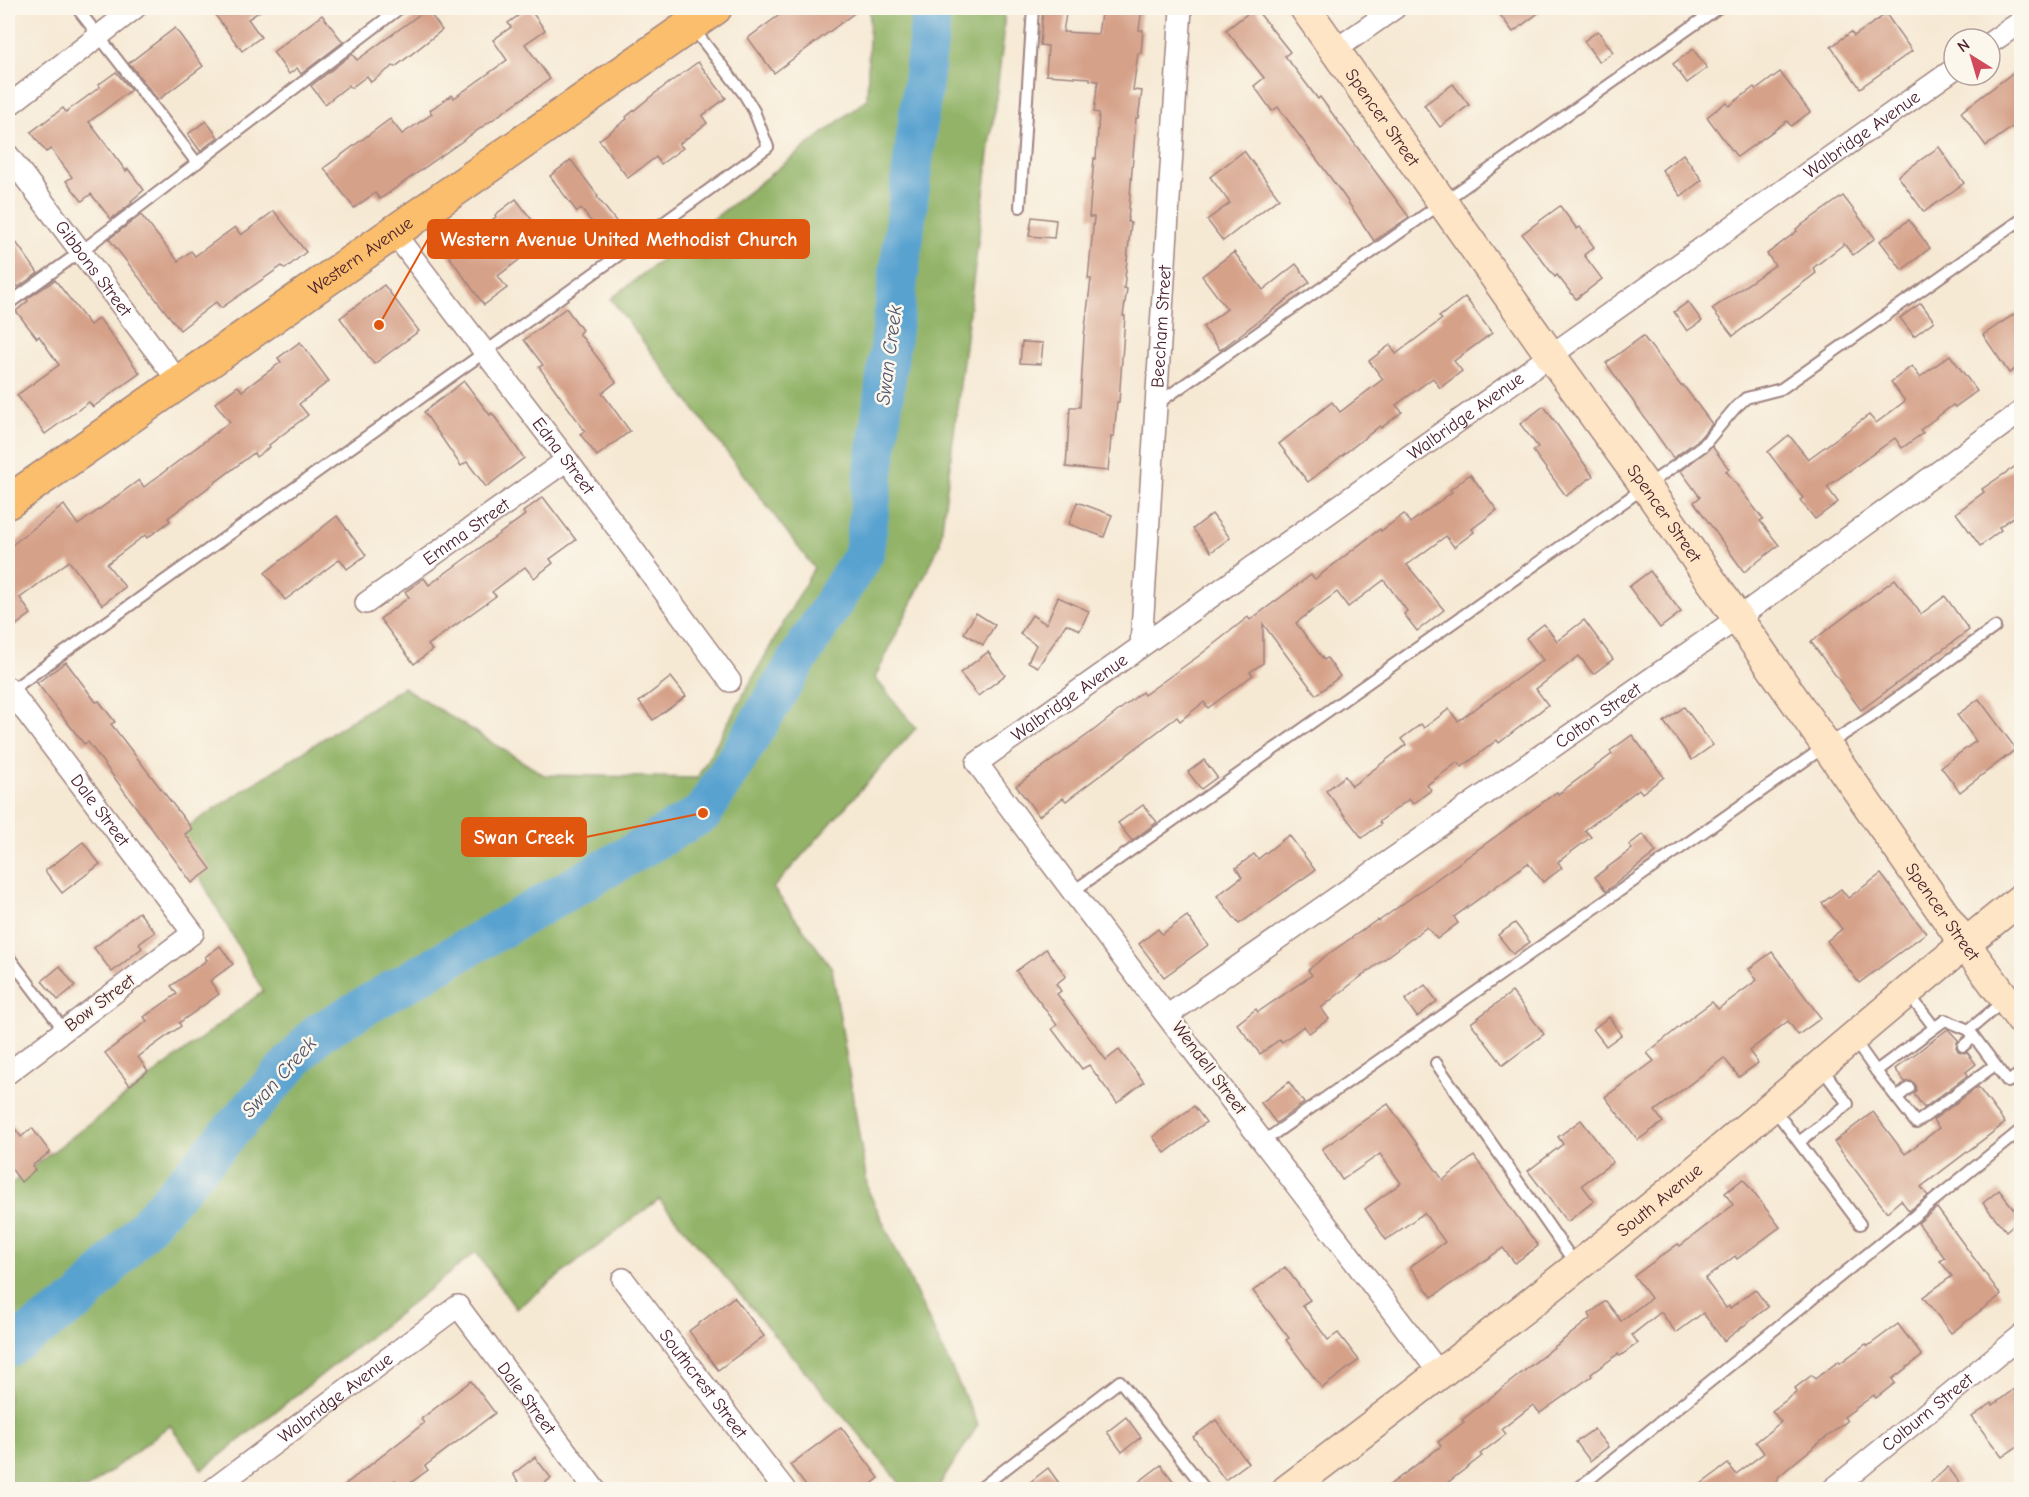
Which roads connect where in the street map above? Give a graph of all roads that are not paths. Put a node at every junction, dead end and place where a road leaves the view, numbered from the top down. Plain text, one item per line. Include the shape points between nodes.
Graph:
1 (77, 8) edge
2 (135, 8) edge
3 (400, 8) edge
4 (1033, 8) edge
5 (1181, 8) edge
6 (1305, 8) edge
7 (1395, 8) edge
8 (1718, 8) edge
9 (696, 15) edge
10 (2022, 21) edge
11 (2002, 35) edge
12 (98, 36) junction
13 (1335, 50) junction
14 (1942, 78) edge
15 (8, 106) edge
16 (8, 155) edge
17 (197, 163) junction
18 (1442, 201) junction
19 (1020, 207) dead end
20 (2022, 219) edge
21 (394, 233) junction
22 (80, 252) junction
23 (8, 304) edge
24 (485, 352) junction
25 (1551, 356) junction
26 (179, 382) junction
27 (1155, 405) junction
28 (2022, 411) edge
29 (567, 460) junction
30 (1646, 487) junction
31 (8, 502) edge
32 (366, 603) dead end
33 (1738, 618) junction
34 (1995, 627) dead end
35 (1141, 646) junction
36 (730, 681) dead end
37 (10, 696) edge
38 (1827, 745) junction
39 (977, 763) joint
40 (1072, 892) junction
41 (2022, 898) edge
42 (193, 933) joint
43 (1964, 944) junction
44 (8, 956) edge
45 (1908, 993) junction
46 (2014, 1010) edge
47 (1168, 1015) junction
48 (1934, 1027) junction
49 (64, 1030) junction
50 (1972, 1034) junction
51 (1852, 1038) junction
52 (1963, 1046) dead end
53 (1436, 1063) dead end
54 (1995, 1065) junction
55 (1820, 1066) junction
56 (1876, 1071) junction
57 (8, 1073) edge
58 (2018, 1075) edge
59 (1909, 1088) dead end
60 (2022, 1088) edge
61 (1897, 1098) junction
62 (1772, 1106) junction
63 (2022, 1128) edge
64 (1264, 1141) junction
65 (1799, 1142) junction
66 (1860, 1224) dead end
67 (1577, 1266) junction
68 (623, 1279) dead end
69 (458, 1305) joint
70 (2022, 1335) edge
71 (1440, 1374) junction
72 (212, 1490) edge
73 (595, 1490) edge
74 (785, 1490) edge
75 (978, 1490) edge
76 (1206, 1490) edge
77 (1287, 1490) edge
78 (1576, 1490) edge
79 (1832, 1490) edge

1 - 12 lane
2 - 12 street
3 - 17 lane
4 - 19 lane
5 - 27 street, Beecham Street
6 - 13 street, Spencer Street
7 - 13 street
8 - 18 lane
9 - 21 main road, Western Avenue
9 - 24 lane via 754,111 768,147
10 - 11 street
12 - 15 street
12 - 17 lane
13 - 18 street, Spencer Street
14 - 25 street, Walbridge Avenue
16 - 22 street, Gibbons Street
17 - 22 lane
18 - 25 street, Spencer Street
18 - 27 lane
20 - 30 lane via 1781,389 1746,398 1703,447
21 - 24 street, Edna Street
21 - 26 main road, Western Avenue
22 - 23 lane
22 - 26 street, Gibbons Street
24 - 29 street, Edna Street
24 - 37 lane
25 - 30 street, Spencer Street
25 - 35 street, Walbridge Avenue
26 - 31 main road, Western Avenue
27 - 35 street, Beecham Street
28 - 33 street, Colton Street
29 - 32 street, Emma Street
29 - 36 street, Edna Street
30 - 33 street, Spencer Street
30 - 40 lane
33 - 38 street, Spencer Street
33 - 47 street, Colton Street
34 - 38 lane
35 - 39 street, Walbridge Avenue
37 - 42 street, Dale Street
38 - 43 street, Spencer Street
38 - 64 lane
39 - 40 street, Wendell Street
40 - 47 street, Wendell Street
41 - 43 street, South Avenue
42 - 49 street, Bow Street
43 - 45 street, South Avenue
43 - 46 street, Spencer Street
44 - 49 lane
45 - 48 lane
45 - 51 street, South Avenue
46 - 50 lane
47 - 64 street, Wendell Street
48 - 50 lane via 1946,1020
48 - 56 lane
49 - 57 street, Bow Street
50 - 52 lane
50 - 54 lane
51 - 55 street, South Avenue
51 - 56 lane
53 - 67 lane
54 - 58 lane via 2008,1082
54 - 61 lane via 1916,1123
55 - 62 street, South Avenue
55 - 65 lane via 1848,1104
56 - 61 lane
58 - 60 lane
59 - 61 lane
62 - 65 lane
62 - 67 street, South Avenue
63 - 78 lane
64 - 71 street, Wendell Street
65 - 66 lane
67 - 71 street, South Avenue
68 - 74 street, Southcrest Street
69 - 72 street, Walbridge Avenue
69 - 73 street, Dale Street
70 - 79 street, Colburn Street
71 - 77 street, South Avenue
75 - 76 lane via 1120,1381

